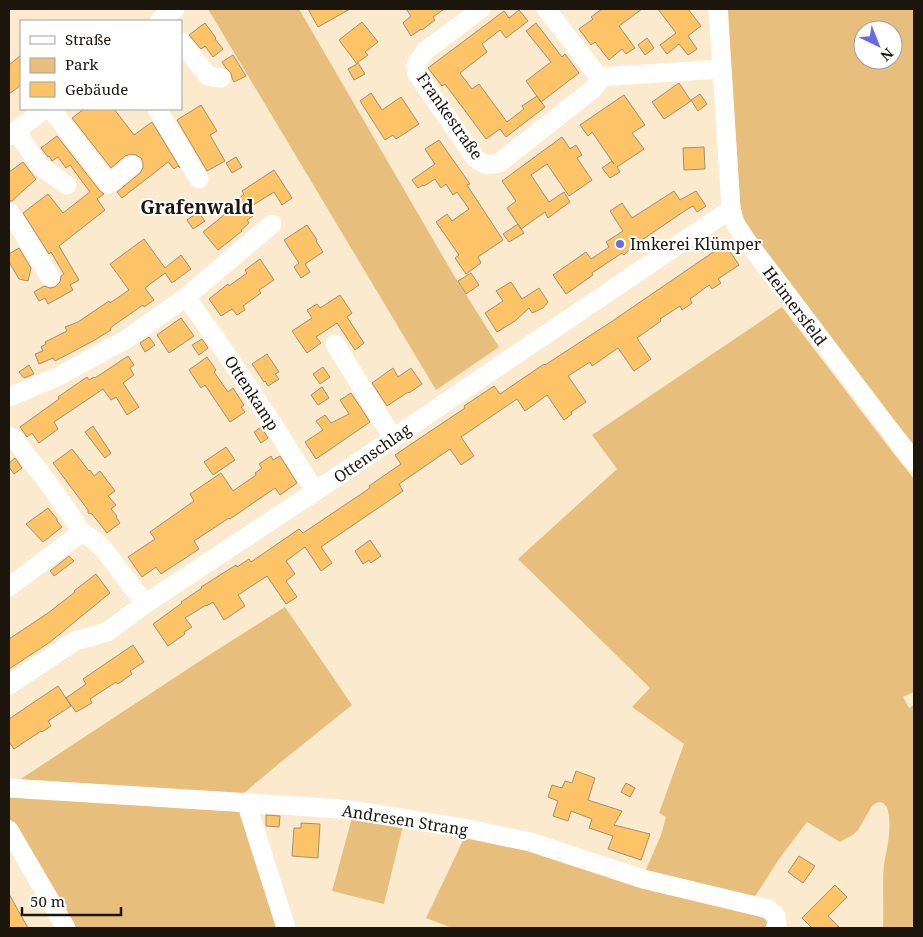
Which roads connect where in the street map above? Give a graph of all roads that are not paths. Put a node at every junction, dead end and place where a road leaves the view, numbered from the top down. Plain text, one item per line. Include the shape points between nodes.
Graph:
1 (481, 9) edge
2 (546, 9) edge
3 (718, 9) edge
4 (182, 43) edge
5 (721, 69) junction
6 (599, 77) junction
7 (221, 78) dead end
8 (44, 110) edge
9 (52, 110) edge
10 (158, 110) edge
11 (12, 134) edge
12 (132, 166) dead end
13 (200, 179) dead end
14 (67, 185) dead end
15 (731, 209) junction
16 (9, 212) edge
17 (272, 224) dead end
18 (50, 277) dead end
19 (186, 296) junction
20 (335, 344) dead end
21 (9, 397) edge
22 (9, 436) edge
23 (393, 438) junction
24 (914, 462) edge
25 (316, 491) junction
26 (82, 532) junction
27 (9, 588) edge
28 (145, 604) junction
29 (9, 686) edge
30 (9, 788) edge
31 (246, 802) junction
32 (9, 830) edge
33 (66, 928) edge
34 (286, 928) edge
35 (775, 928) edge

1 - 6 street, Frankestraße via 425,50 416,67 417,74 476,159 486,165 499,163 593,89
2 - 6 street
3 - 5 street, Heimersfeld
4 - 7 street via 208,76
5 - 6 street
5 - 15 street, Heimersfeld
8 - 11 street
9 - 12 street via 109,184
10 - 13 street
11 - 14 street via 40,166
15 - 23 street, Ottenschlag
15 - 24 street, Heimersfeld via 746,240
16 - 18 street
17 - 19 street
19 - 21 street via 125,340 57,377
19 - 25 street, Ottenkamp
20 - 23 street
22 - 26 street via 47,480
23 - 25 street, Ottenschlag
25 - 28 street, Ottenschlag
26 - 27 street
26 - 28 street via 105,551
28 - 29 street, Ottenschlag via 107,632 75,641
30 - 31 street, Andresen Strang
31 - 34 street
31 - 35 street, Andresen Strang via 351,810 530,842 643,879 768,909 776,916
32 - 33 street

